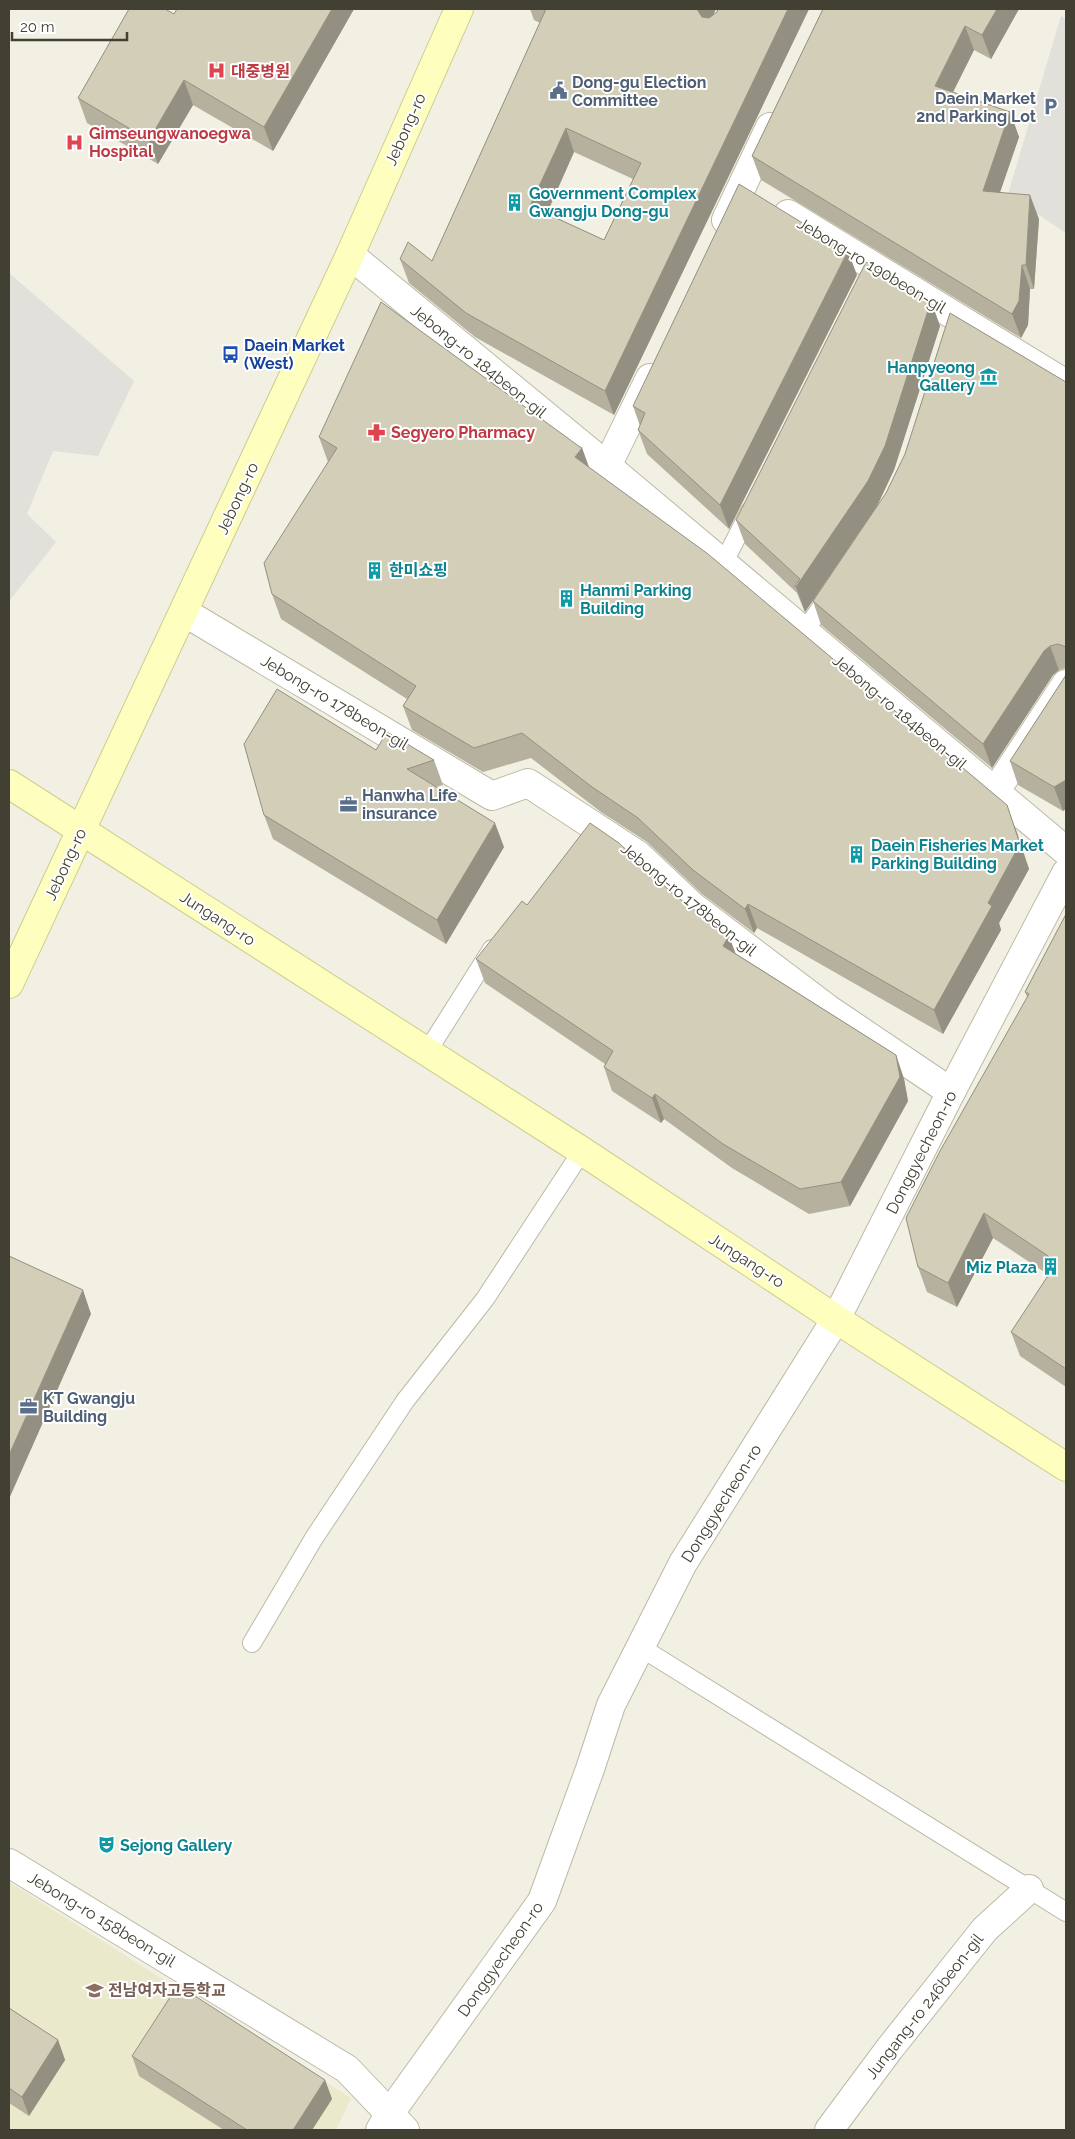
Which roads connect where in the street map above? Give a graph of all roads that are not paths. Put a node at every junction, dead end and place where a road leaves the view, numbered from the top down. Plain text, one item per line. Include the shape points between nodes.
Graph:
1 (458, 9) edge
2 (780, 107) edge
3 (742, 187) junction
4 (717, 239) edge
5 (350, 255) junction
6 (662, 353) edge
7 (1066, 384) edge
8 (608, 466) junction
9 (758, 494) edge
10 (723, 564) junction
11 (842, 576) edge
12 (184, 612) junction
13 (804, 632) junction
14 (1066, 684) edge
15 (9, 784) edge
16 (995, 792) junction
17 (80, 830) junction
18 (1066, 851) edge
19 (1066, 873) edge
20 (503, 932) edge
21 (9, 984) edge
22 (427, 1052) junction
23 (951, 1092) junction
24 (582, 1151) junction
25 (836, 1319) junction
26 (1066, 1467) edge
27 (252, 1644) dead end
28 (640, 1647) junction
29 (9, 1863) edge
30 (1028, 1889) junction
31 (1066, 1912) edge
32 (392, 2124) edge
33 (829, 2130) edge

1 - 5 main road, Jebong-ro
2 - 3 street
3 - 4 street
3 - 7 street, Jebong-ro 190beon-gil via 869,274 952,325
5 - 8 street, Jebong-ro 184beon-gil
5 - 12 main road, Jebong-ro
6 - 8 street
8 - 10 street, Jebong-ro 184beon-gil
9 - 10 lane
10 - 13 street, Jebong-ro 184beon-gil
11 - 13 lane
12 - 17 main road, Jebong-ro
12 - 23 street, Jebong-ro 178beon-gil via 492,796 528,783 591,835 638,855 692,906 828,1009
13 - 16 street, Jebong-ro 184beon-gil
14 - 16 street
15 - 17 main road, Jungang-ro
16 - 18 street, Jebong-ro 184beon-gil
17 - 21 main road, Jebong-ro
17 - 22 main road, Jungang-ro
19 - 23 street, Donggyecheon-ro
20 - 22 lane
22 - 24 main road, Jungang-ro
23 - 25 street, Donggyecheon-ro
24 - 25 main road, Jungang-ro
24 - 27 lane via 485,1299 404,1401 314,1538
25 - 26 main road, Jungang-ro
25 - 28 street, Donggyecheon-ro via 683,1562
28 - 30 lane
28 - 32 street, Donggyecheon-ro via 611,1705 542,1901
29 - 32 street, Jebong-ro 158beon-gil via 347,2069
30 - 31 lane
30 - 33 street, Jungang-ro 246beon-gil via 984,1929

